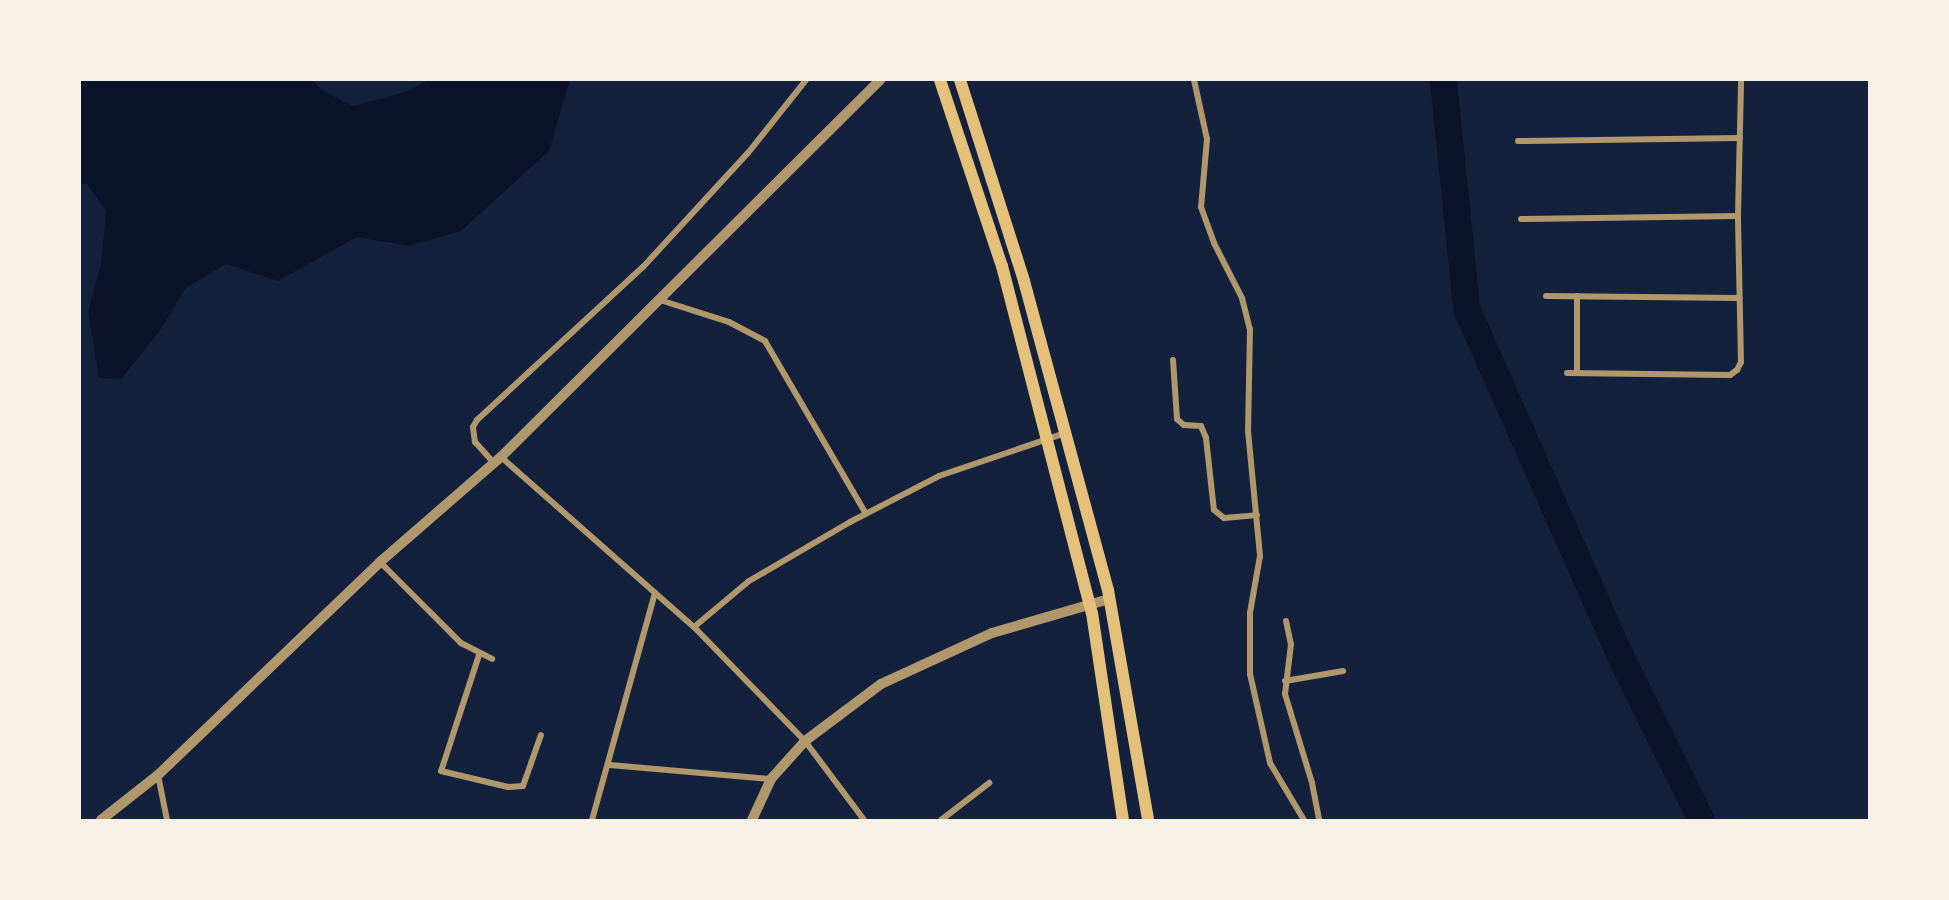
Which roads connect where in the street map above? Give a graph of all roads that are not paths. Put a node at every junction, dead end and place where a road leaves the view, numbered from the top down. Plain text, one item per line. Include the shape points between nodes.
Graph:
1 (806, 80) edge
2 (880, 80) edge
3 (940, 80) edge
4 (960, 80) edge
5 (1194, 80) edge
6 (1741, 80) edge
7 (1740, 138) junction
8 (1518, 141) dead end
9 (1738, 216) junction
10 (1521, 219) dead end
11 (1546, 296) dead end
12 (1577, 296) junction
13 (1739, 298) junction
14 (660, 300) junction
15 (1173, 360) dead end
16 (1567, 373) dead end
17 (1577, 373) junction
18 (1066, 432) junction
19 (1047, 439) junction
20 (498, 460) junction
21 (866, 514) junction
22 (1257, 515) junction
23 (380, 562) junction
24 (656, 593) junction
25 (1109, 599) junction
26 (1089, 602) junction
27 (1286, 621) dead end
28 (694, 627) junction
29 (479, 655) junction
30 (492, 659) dead end
31 (1342, 671) dead end
32 (1285, 681) junction
33 (541, 735) dead end
34 (805, 741) junction
35 (610, 765) junction
36 (158, 775) junction
37 (771, 780) junction
38 (989, 783) dead end
39 (101, 820) edge
40 (167, 820) edge
41 (592, 820) edge
42 (752, 820) edge
43 (864, 820) edge
44 (941, 820) edge
45 (1123, 820) edge
46 (1148, 820) edge
47 (1304, 820) edge
48 (1319, 820) edge

1 - 20 street via 748,153 643,267 477,420 473,427 475,442
2 - 14 street
3 - 19 main road via 1002,266
4 - 18 main road via 987,157
5 - 22 street via 1207,139 1202,207 1214,243 1242,298 1250,329 1248,431
6 - 7 street
7 - 8 street
7 - 9 street
9 - 10 street
9 - 13 street
11 - 12 street
12 - 13 street
12 - 17 street
13 - 17 street via 1741,362 1730,375
14 - 20 street
14 - 21 street via 729,322 765,341
15 - 22 street via 1178,419 1184,425 1201,426 1206,438 1214,510 1224,518
16 - 17 street
18 - 19 street
18 - 25 main road
19 - 21 street via 939,476
19 - 26 main road
20 - 23 street
20 - 24 street
21 - 28 street via 749,581
22 - 47 street via 1260,569 1250,613 1250,674 1270,763
23 - 29 street via 461,643
23 - 36 street
24 - 28 street
24 - 35 street
25 - 26 street
25 - 46 main road
26 - 34 street via 992,633 880,684
26 - 45 main road
27 - 32 street via 1291,644
28 - 34 street
29 - 30 street
29 - 33 street via 441,771 508,788 523,786
31 - 32 street
32 - 48 street
34 - 37 street
34 - 43 street
35 - 37 street
35 - 41 street
36 - 39 street
36 - 40 street
37 - 42 street
38 - 44 street

